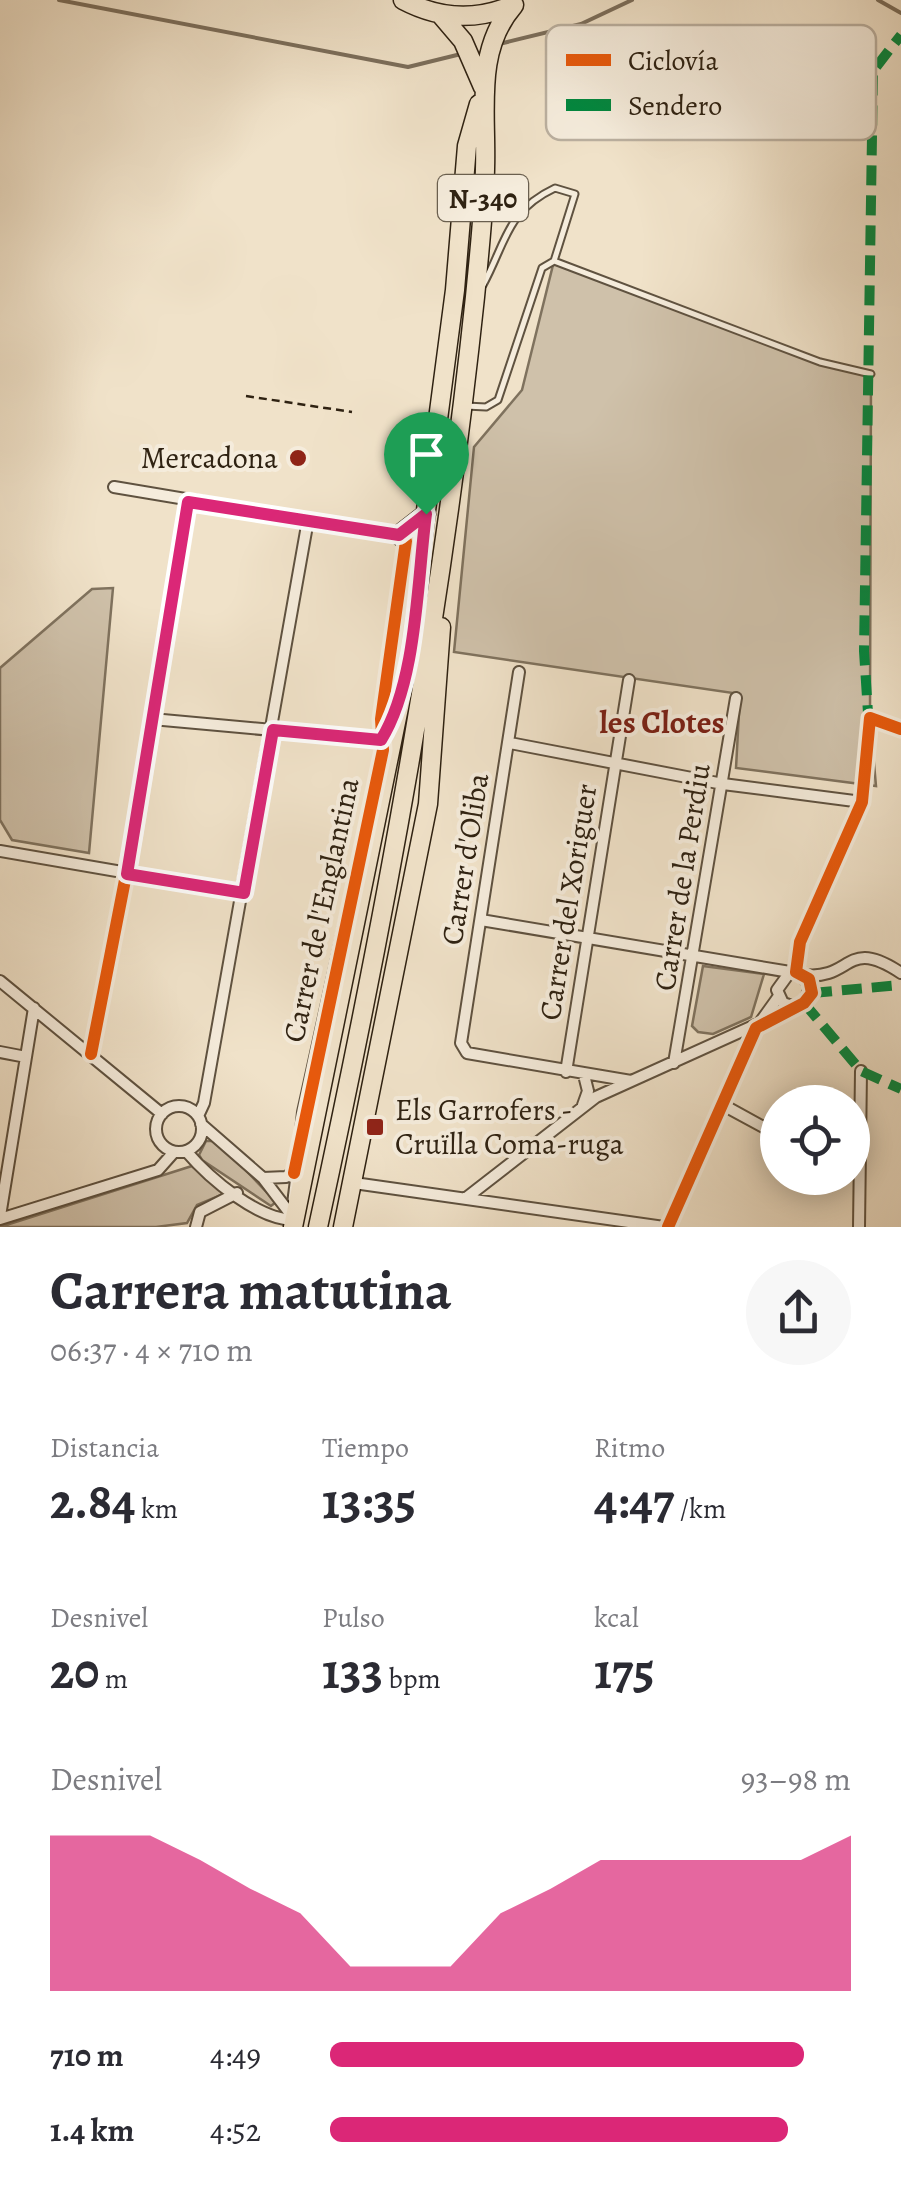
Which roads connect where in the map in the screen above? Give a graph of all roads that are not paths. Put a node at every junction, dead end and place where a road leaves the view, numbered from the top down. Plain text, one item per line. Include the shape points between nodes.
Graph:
1 (403, 0) edge
2 (518, 2) edge
3 (440, 14) junction
4 (483, 91) junction
5 (554, 261) junction
6 (474, 300) junction
7 (871, 374) dead end
8 (460, 406) junction
9 (141, 478) dead end
10 (114, 488) dead end
11 (138, 492) junction
12 (188, 502) junction
13 (426, 514) junction
14 (308, 520) junction
15 (403, 538) junction
16 (418, 580) junction
17 (439, 586) junction
18 (519, 672) dead end
19 (629, 680) dead end
20 (402, 693) junction
21 (736, 698) dead end
22 (152, 718) junction
23 (870, 718) dead end
24 (273, 730) junction
25 (381, 740) junction
26 (510, 743) junction
27 (616, 762) junction
28 (723, 784) junction
29 (862, 802) junction
30 (0, 851) edge
31 (127, 874) junction
32 (244, 893) junction
33 (481, 920) junction
34 (587, 939) junction
35 (695, 956) junction
36 (768, 968) junction
37 (797, 973) junction
38 (901, 973) edge
39 (0, 981) edge
40 (778, 983) junction
41 (779, 996) junction
42 (795, 1006) junction
43 (34, 1008) junction
44 (756, 1028) junction
45 (0, 1052) edge
46 (91, 1054) junction
47 (26, 1057) junction
48 (674, 1063) junction
49 (861, 1070) dead end
50 (566, 1072) junction
51 (584, 1075) junction
52 (631, 1082) junction
53 (861, 1085) edge
54 (583, 1105) junction
55 (723, 1106) junction
56 (162, 1114) junction
57 (199, 1120) junction
58 (760, 1126) edge
59 (180, 1151) junction
60 (299, 1169) junction
61 (4, 1178) edge
62 (263, 1178) junction
63 (354, 1183) junction
64 (237, 1193) junction
65 (859, 1195) edge
66 (466, 1198) junction
67 (0, 1217) edge
68 (297, 1223) edge
69 (344, 1226) edge
70 (196, 1227) edge
71 (318, 1227) edge
72 (666, 1227) edge
73 (859, 1227) edge

1 - 3 main road, N-340
2 - 3 main road, N-340 via 478,16
2 - 4 main road, N-340 via 492,38
3 - 4 main road, N-340 via 463,41
4 - 6 main road, N-340 via 485,170
4 - 13 main road via 468,146
5 - 6 lane via 575,194 555,188 518,215
5 - 7 lane via 820,362
5 - 8 lane via 542,268 498,400
6 - 8 main road, N-340
8 - 17 main road, N-340
9 - 11 lane
10 - 11 street
11 - 12 street
12 - 14 street
12 - 22 street
13 - 15 main road
13 - 16 main road
14 - 15 street
14 - 24 street
15 - 16 main road via 413,546
15 - 25 street, Carrer de l'Englantina
16 - 20 main road
17 - 63 main road via 428,804
17 - 71 main road, N-340 via 388,900
18 - 26 street, Carrer d'Oliba
19 - 27 street, Carrer del Xoriguer
20 - 25 street
20 - 60 main road
21 - 28 street, Carrer de la Perdiu
22 - 24 street
22 - 31 street
23 - 29 street
24 - 25 street
24 - 32 street
25 - 60 street, Carrer de l'Englantina via 304,1112
26 - 27 street
26 - 33 street, Carrer d'Oliba
27 - 28 street
27 - 34 street, Carrer del Xoriguer
28 - 29 street
28 - 35 street, Carrer de la Perdiu
29 - 37 street via 800,942
30 - 31 street
31 - 32 street
31 - 46 street
32 - 57 street
33 - 34 street
33 - 50 street, Carrer d'Oliba via 460,1043 467,1053
34 - 35 street
34 - 50 street, Carrer del Xoriguer
35 - 36 street
35 - 48 street, Carrer de la Perdiu
36 - 37 street
36 - 40 street
37 - 38 street via 815,976 863,955
37 - 40 street
37 - 42 street via 812,993
39 - 43 street
40 - 41 street
41 - 42 street
41 - 44 street
42 - 44 street
43 - 46 street
43 - 47 street
44 - 48 street
44 - 55 street
45 - 47 street
46 - 56 street
47 - 61 street
48 - 52 street
49 - 53 street
50 - 51 street
51 - 52 street
51 - 54 street
52 - 54 street
54 - 66 street
55 - 58 street
55 - 72 street
56 - 57 street via 178,1106
56 - 59 street via 158,1138
57 - 59 street via 198,1141
57 - 62 street
59 - 64 street
59 - 67 street via 158,1170
60 - 62 street
60 - 68 main road
61 - 67 street
62 - 68 street
63 - 66 street
63 - 69 main road
64 - 68 street via 276,1220
64 - 70 street via 200,1212
65 - 73 street
66 - 72 street

